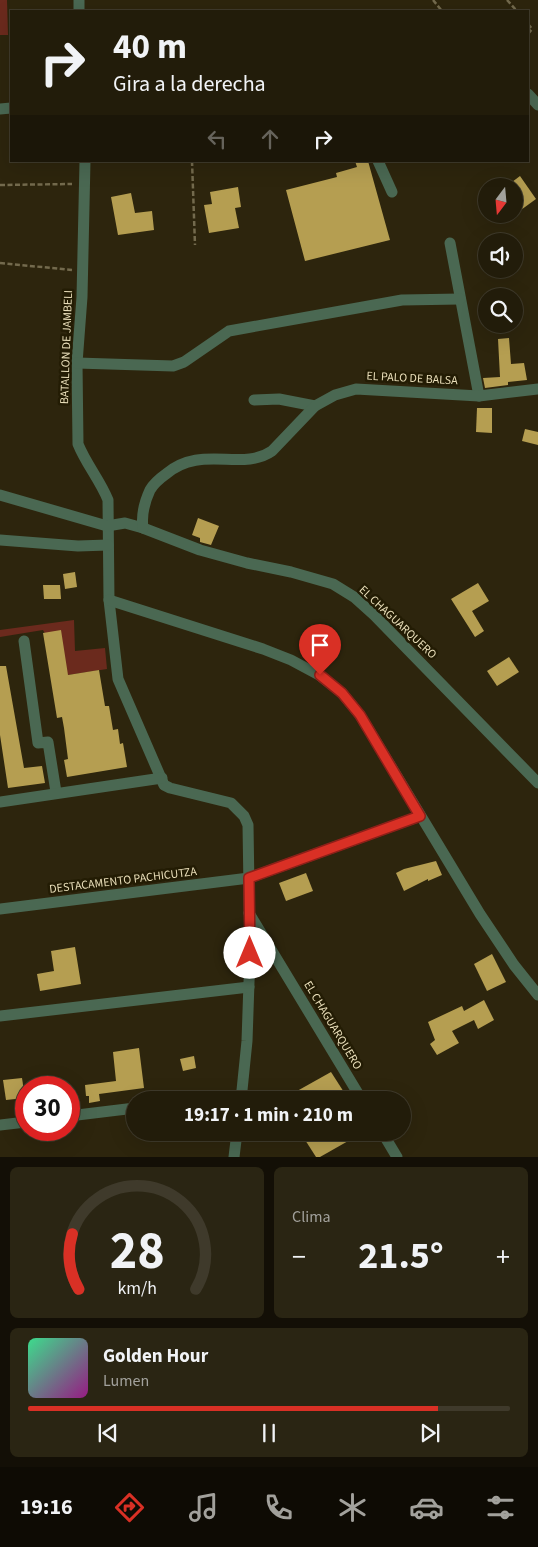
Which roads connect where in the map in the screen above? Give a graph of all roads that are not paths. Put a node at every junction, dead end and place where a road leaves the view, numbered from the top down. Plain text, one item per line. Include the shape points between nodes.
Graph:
1 (529, 95) edge
2 (538, 105) edge
3 (85, 162) edge
4 (378, 162) edge
5 (392, 192) dead end
6 (450, 243) dead end
7 (460, 299) junction
8 (77, 362) junction
9 (538, 389) edge
10 (479, 396) junction
11 (254, 400) dead end
12 (315, 406) junction
13 (0, 495) edge
14 (107, 526) junction
15 (143, 528) junction
16 (0, 540) edge
17 (108, 545) junction
18 (109, 600) junction
19 (24, 641) dead end
20 (162, 778) junction
21 (538, 783) edge
22 (56, 792) junction
23 (0, 802) edge
24 (420, 816) junction
25 (249, 878) junction
26 (0, 909) edge
27 (249, 913) junction
28 (248, 987) junction
29 (538, 995) edge
30 (0, 1016) edge
31 (242, 1091) edge
32 (357, 1091) edge
33 (126, 1109) edge
34 (80, 1115) edge
35 (15, 1123) edge
36 (0, 1125) edge
37 (236, 1141) edge
38 (387, 1141) edge
39 (234, 1157) edge
40 (397, 1157) edge

1 - 2 street
3 - 8 street, BATALLON DE JAMBELI
4 - 5 street
6 - 7 street
7 - 8 street via 402,300 229,331 173,366
7 - 10 street
8 - 14 street, BATALLON DE JAMBELI via 78,444 108,500
9 - 10 street, EL PALO DE BALSA
10 - 12 street, EL PALO DE BALSA via 356,389 335,395
11 - 12 street via 279,399
12 - 15 street, EL PALO DE BALSA via 265,456 257,459 213,458 173,467 153,484 144,503
13 - 14 street, EL CHAGUARQUERO
14 - 15 street, EL CHAGUARQUERO via 125,523
14 - 17 street, BATALLON DE JAMBELI
15 - 21 street, EL CHAGUARQUERO via 247,564 334,584 354,597 411,651
16 - 17 street
17 - 18 street, BATALLON DE JAMBELI
18 - 20 street, BATALLON DE JAMBELI via 118,679
18 - 24 street via 263,649 320,675 342,693 360,715
19 - 22 street via 38,743 48,742
20 - 22 street
20 - 25 street via 164,785 170,788 228,801 244,816 249,830
22 - 23 street
24 - 25 street, DESTACAMENTO PACHICUTZA
24 - 29 street via 480,914
25 - 26 street, DESTACAMENTO PACHICUTZA
25 - 27 street
27 - 28 street
27 - 32 street, EL CHAGUARQUERO
28 - 30 street
28 - 31 street
33 - 34 street
35 - 36 street
37 - 39 street
38 - 40 street

